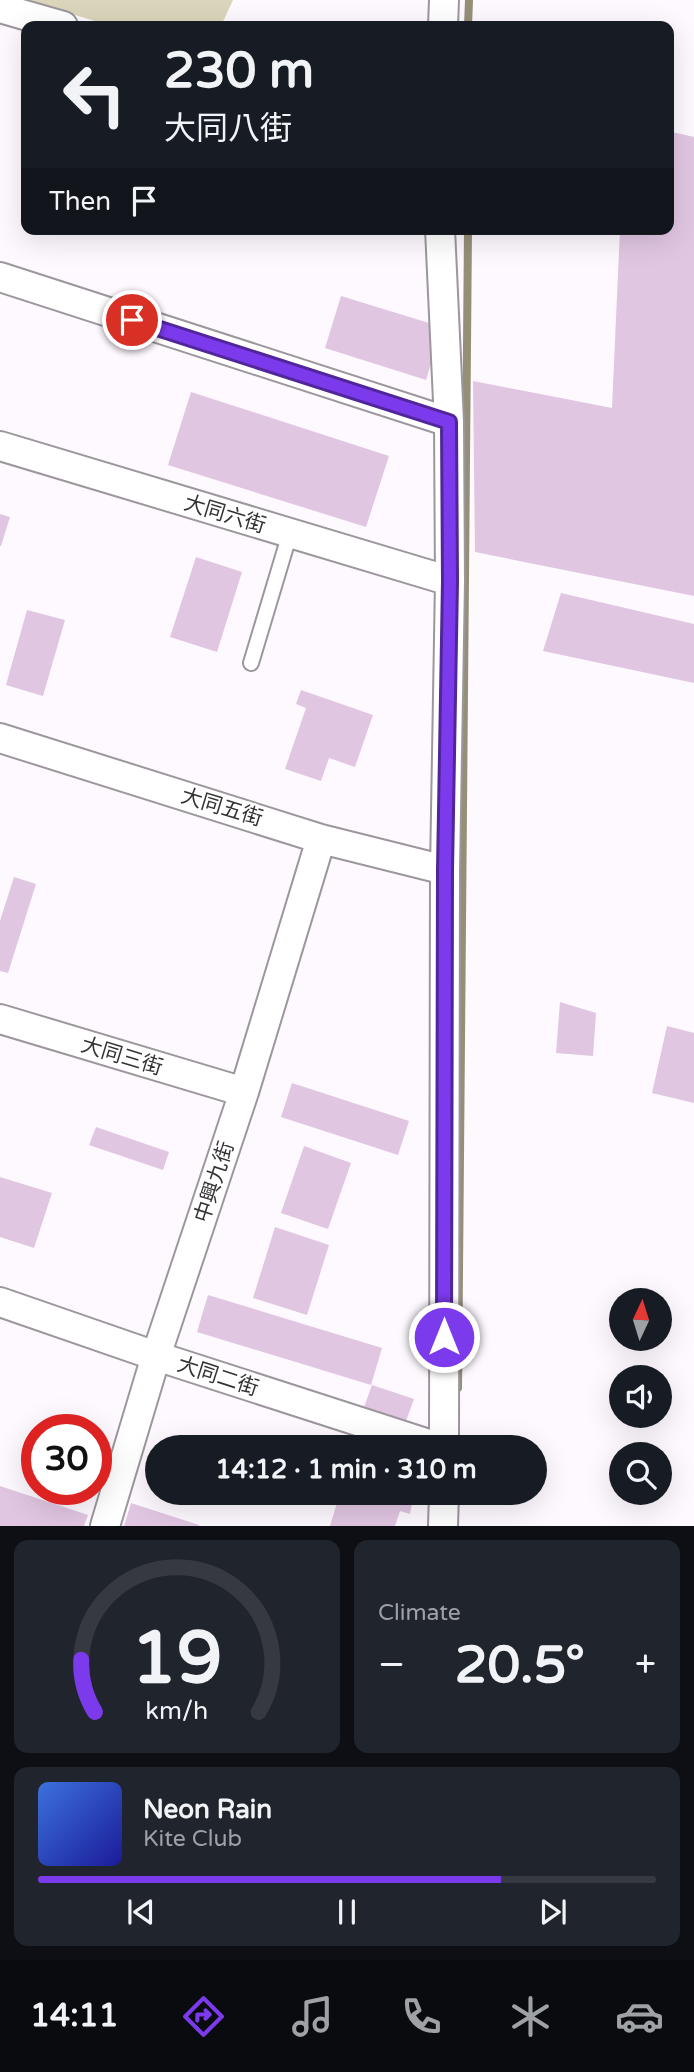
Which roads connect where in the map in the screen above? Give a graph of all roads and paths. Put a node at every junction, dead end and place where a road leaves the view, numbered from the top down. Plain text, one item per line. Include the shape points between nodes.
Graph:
1 (444, 0) edge
2 (0, 8) edge
3 (46, 21) edge
4 (443, 21) edge
5 (440, 235) edge
6 (0, 277) edge
7 (449, 422) junction
8 (0, 446) edge
9 (290, 533) junction
10 (450, 581) junction
11 (251, 663) dead end
12 (0, 738) edge
13 (321, 839) junction
14 (445, 870) junction
15 (0, 1019) edge
16 (244, 1092) junction
17 (0, 1302) edge
18 (156, 1356) junction
19 (401, 1435) edge
20 (444, 1435) edge
21 (443, 1505) edge
22 (106, 1526) edge
23 (443, 1526) edge

1 - 4 street
2 - 3 street
5 - 7 street
6 - 7 street
7 - 10 street
8 - 9 street, 大同六街
9 - 10 street, 大同六街
9 - 11 lane
10 - 14 street
12 - 13 street, 大同五街
13 - 14 street, 大同五街
13 - 16 street, 中興九街
14 - 20 street
15 - 16 street, 大同三街
16 - 18 street, 中興九街
17 - 18 street, 大同二街
18 - 19 street, 大同二街
18 - 22 street, 中興九街
21 - 23 street

